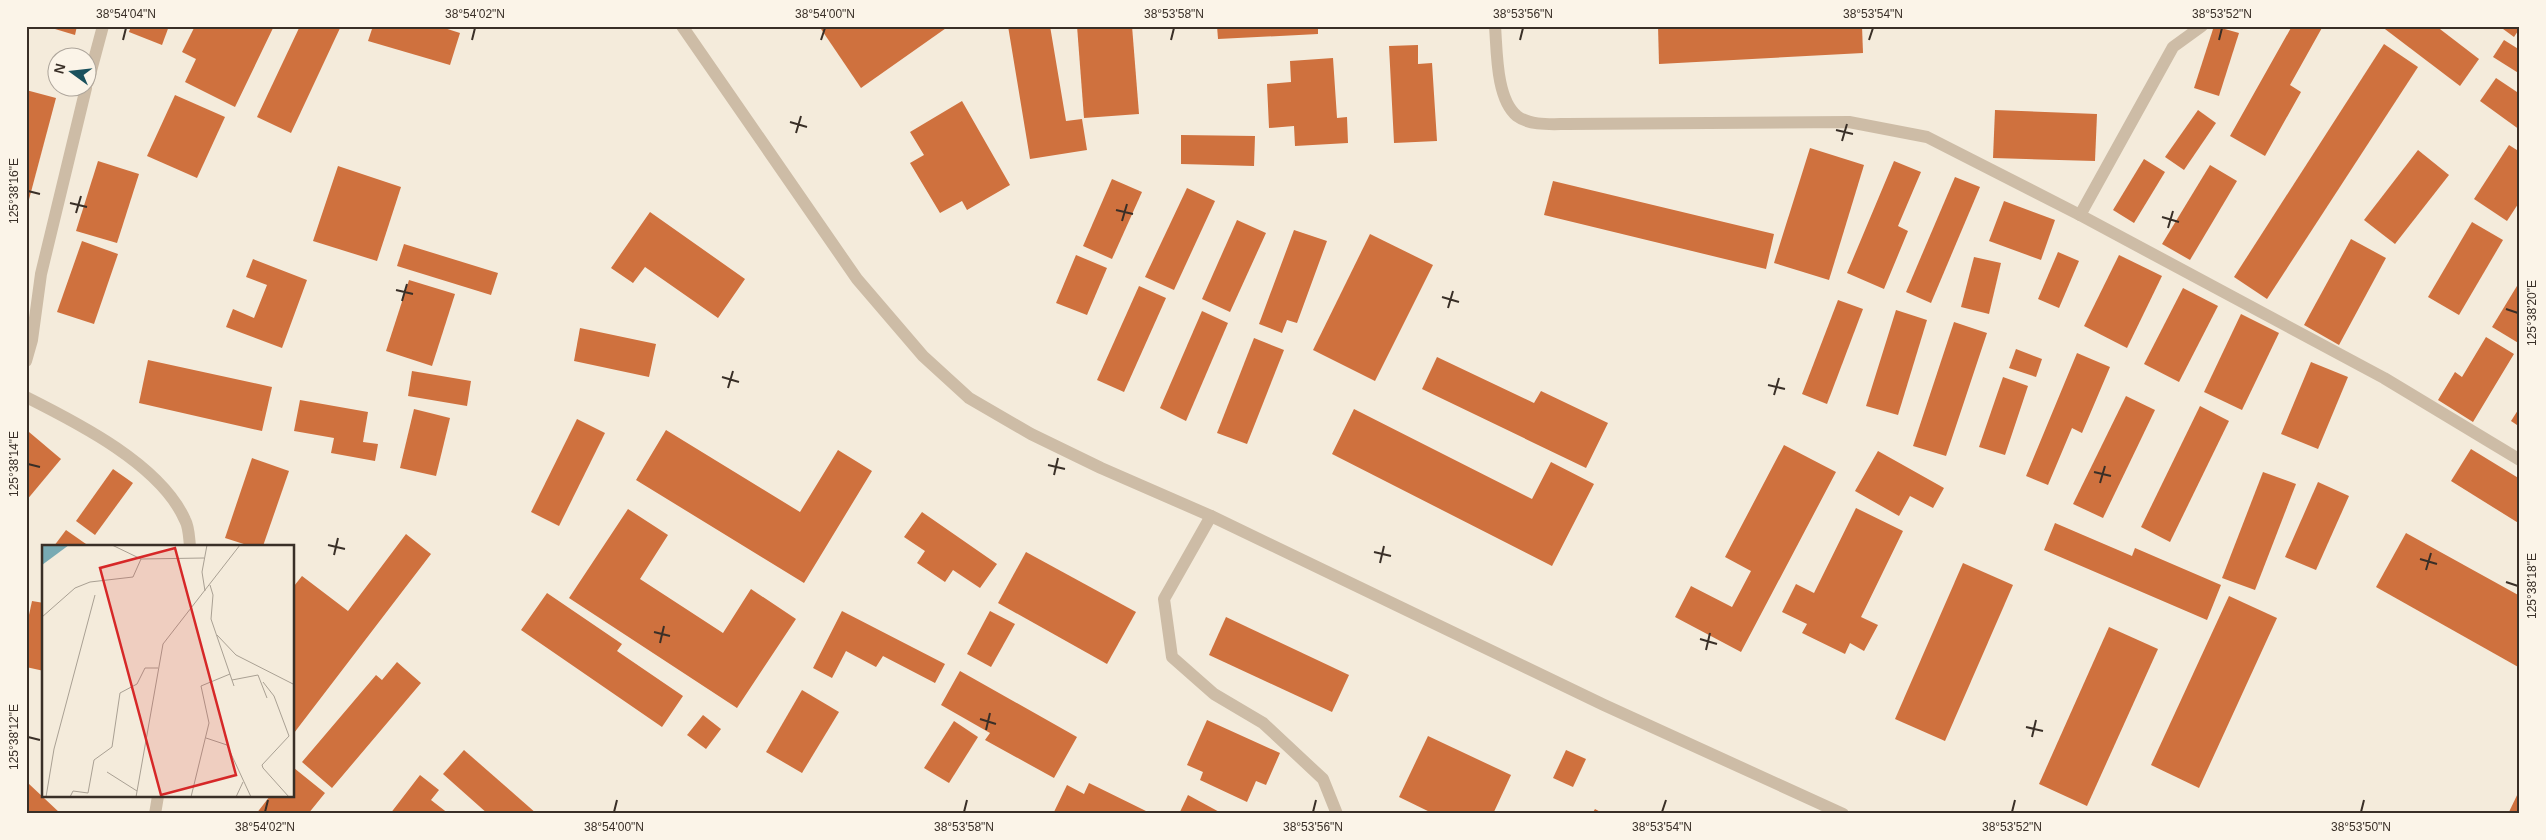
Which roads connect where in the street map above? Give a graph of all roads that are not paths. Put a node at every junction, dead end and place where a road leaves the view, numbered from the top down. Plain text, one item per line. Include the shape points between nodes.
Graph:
1 (103, 26) edge
2 (682, 26) edge
3 (1495, 26) edge
4 (2202, 26) edge
5 (97, 48) edge
6 (84, 98) edge
7 (2080, 215) junction
8 (26, 361) edge
9 (26, 397) edge
10 (2520, 460) edge
11 (1211, 516) junction
12 (190, 545) edge
13 (158, 798) edge
14 (155, 814) edge
15 (1337, 814) edge
16 (1843, 814) edge

1 - 5 street
2 - 11 street via 857,279 923,356 968,398 1031,434 1101,468
3 - 7 street via 1499,72 1506,99 1517,116 1534,122 1849,122 1927,137
4 - 7 street via 2173,47
6 - 8 street via 40,274 32,340
7 - 10 street via 2384,378
9 - 12 street via 106,441 170,494 186,521
11 - 15 street via 1164,599 1172,657 1214,694 1263,723 1323,779
11 - 16 street via 1604,705
13 - 14 street

